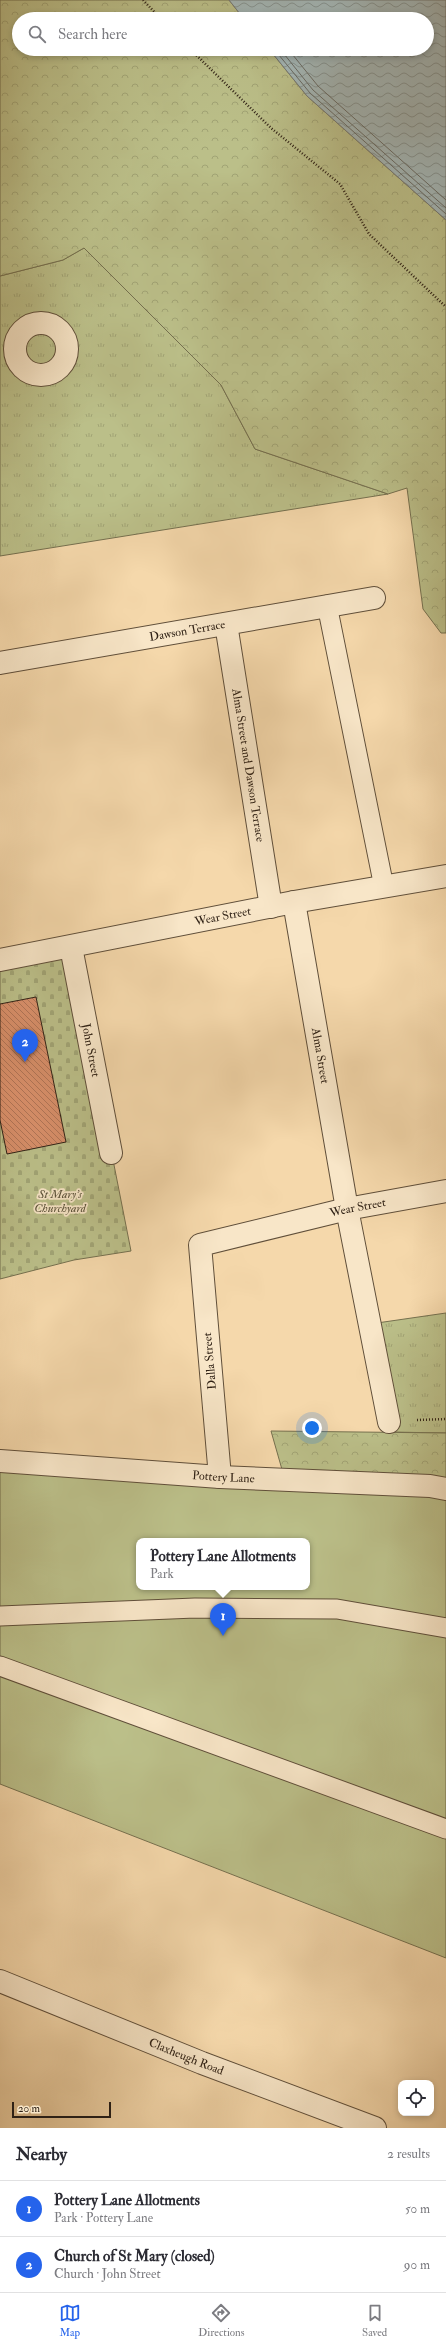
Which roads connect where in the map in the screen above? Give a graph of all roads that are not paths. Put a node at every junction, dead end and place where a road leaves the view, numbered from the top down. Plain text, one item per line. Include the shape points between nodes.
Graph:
1 (374, 598) dead end
2 (327, 605) junction
3 (226, 624) junction
4 (0, 663) edge
5 (446, 876) edge
6 (384, 887) junction
7 (294, 902) junction
8 (271, 907) junction
9 (71, 947) junction
10 (0, 960) edge
11 (111, 1153) dead end
12 (446, 1191) edge
13 (347, 1209) junction
14 (200, 1245) joint
15 (389, 1422) dead end
16 (0, 1461) edge
17 (220, 1477) junction
18 (446, 1489) edge
19 (0, 1616) edge
20 (446, 1628) edge
21 (0, 1666) edge
22 (446, 1829) edge
23 (0, 1981) edge
24 (375, 2128) edge

1 - 2 street, Dawson Terrace
2 - 3 street, Dawson Terrace
2 - 6 lane
3 - 4 street, Dawson Terrace
3 - 8 street, Alma Street and Dawson Terrace
5 - 6 street, Wear Street
6 - 7 street, Wear Street
7 - 8 street, Wear Street
7 - 13 street, Alma Street
8 - 9 street, Wear Street
9 - 10 street, Wear Street
9 - 11 street, John Street
12 - 13 street, Wear Street
13 - 14 street, Wear Street
13 - 15 street, Alma Street
14 - 17 street, Dalla Street
16 - 17 street, Pottery Lane
17 - 18 street, Pottery Lane via 430,1486
19 - 20 lane via 195,1608 338,1609
21 - 22 lane
23 - 24 street, Claxheugh Road via 202,2063

